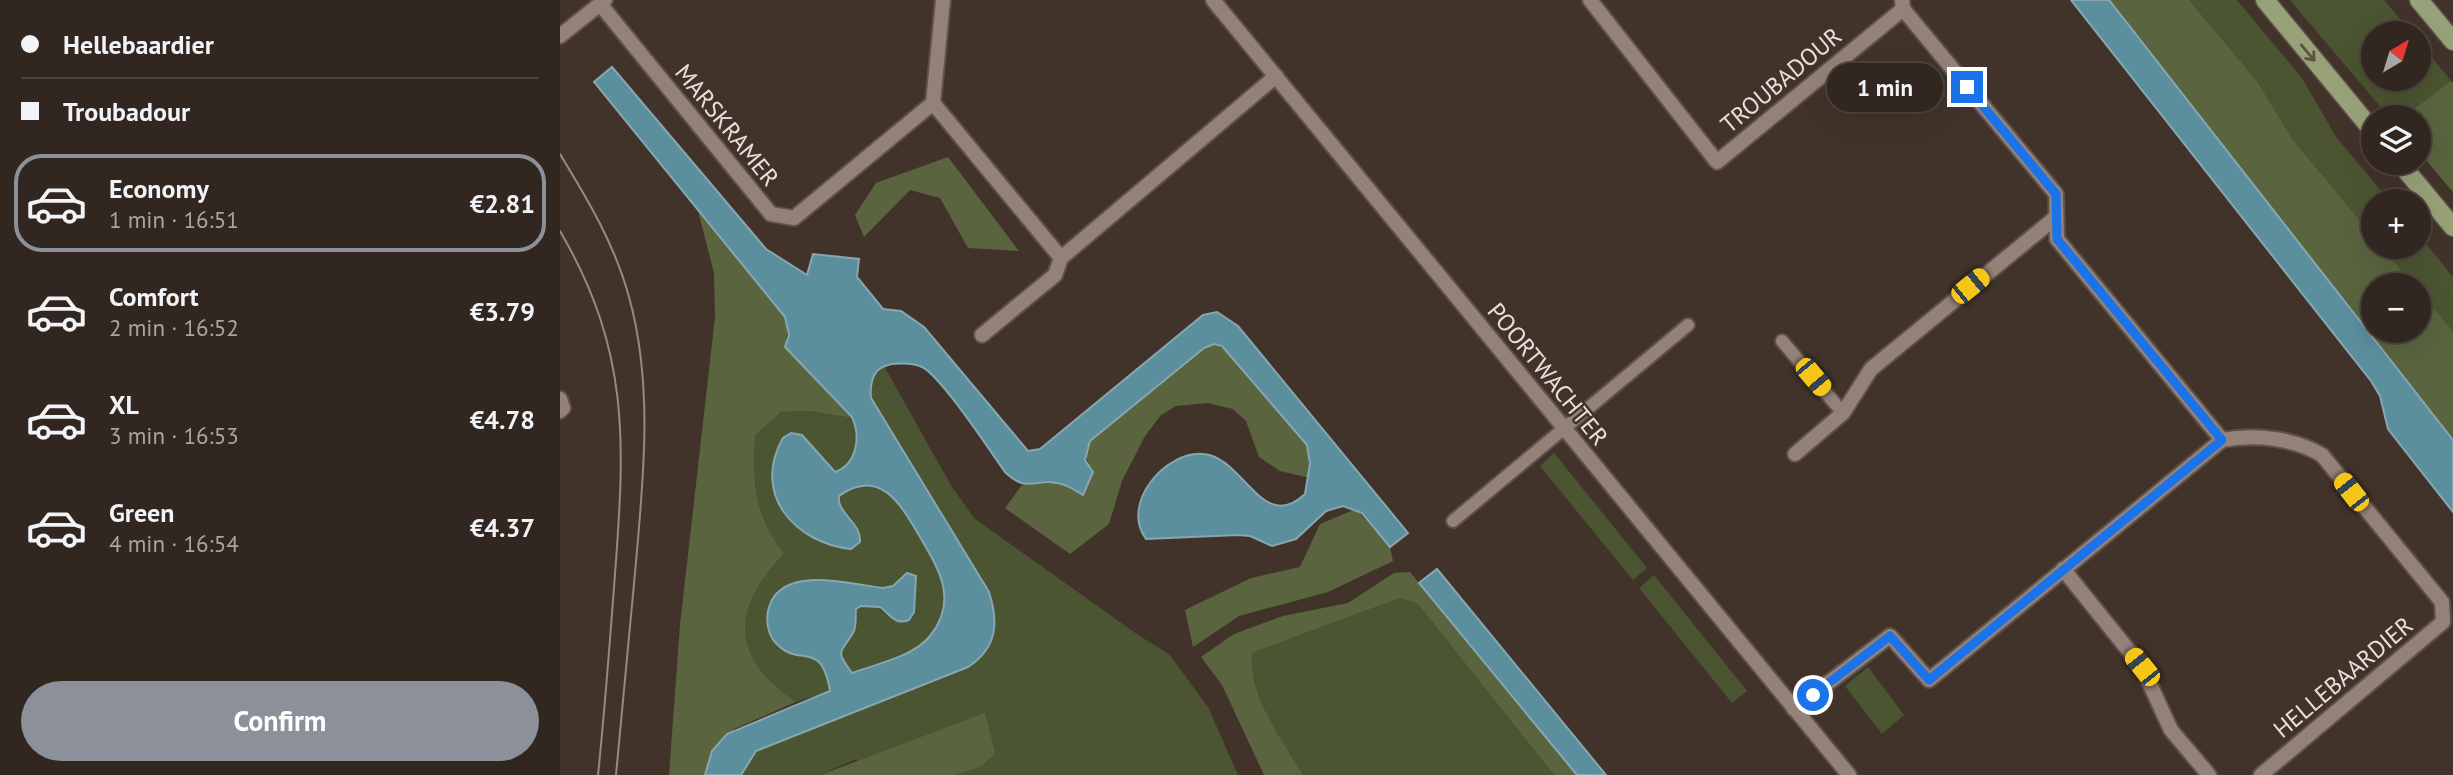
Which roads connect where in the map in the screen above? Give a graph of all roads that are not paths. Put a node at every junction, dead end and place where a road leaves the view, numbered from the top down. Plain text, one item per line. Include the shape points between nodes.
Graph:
1 (943, 0) edge
2 (1213, 0) edge
3 (1590, 0) edge
4 (2265, 0) edge
5 (2419, 0) edge
6 (602, 2) edge
7 (1902, 4) edge
8 (560, 36) edge
9 (2453, 41) edge
10 (1276, 76) junction
11 (933, 103) junction
12 (2361, 116) edge
13 (2409, 175) edge
14 (2055, 218) junction
15 (2453, 228) edge
16 (1061, 258) junction
17 (1688, 325) dead end
18 (982, 335) dead end
19 (1782, 341) dead end
20 (560, 399) edge
21 (560, 411) edge
22 (1843, 414) junction
23 (1562, 428) junction
24 (2222, 440) junction
25 (1795, 453) dead end
26 (1454, 521) dead end
27 (2063, 569) junction
28 (1794, 709) junction
29 (1849, 775) edge
30 (2209, 775) edge
31 (2261, 775) edge

1 - 11 street
2 - 10 street, POORTWACHTER
3 - 7 street, TROUBADOUR via 1717,162
4 -> 12 main road
5 - 9 main road
6 - 8 street
6 - 11 street, MARSKRAMER via 771,214 794,218
7 - 14 street, TROUBADOUR via 2056,194
10 - 16 street
10 - 23 street, POORTWACHTER
11 - 16 street
13 - 15 main road
14 - 22 street via 1871,369
14 - 24 street, TROUBADOUR via 2057,239
16 - 18 street via 1055,275
17 - 23 lane
19 - 22 lane
20 - 21 street
22 - 25 street
23 - 26 lane
23 - 28 street, POORTWACHTER
24 - 27 street
24 - 31 street, HELLEBAARDIER via 2243,436 2303,444 2322,455 2442,601 2443,622
27 - 28 street via 1929,680 1890,636
27 - 30 street via 2142,667 2171,730
28 - 29 street, POORTWACHTER

